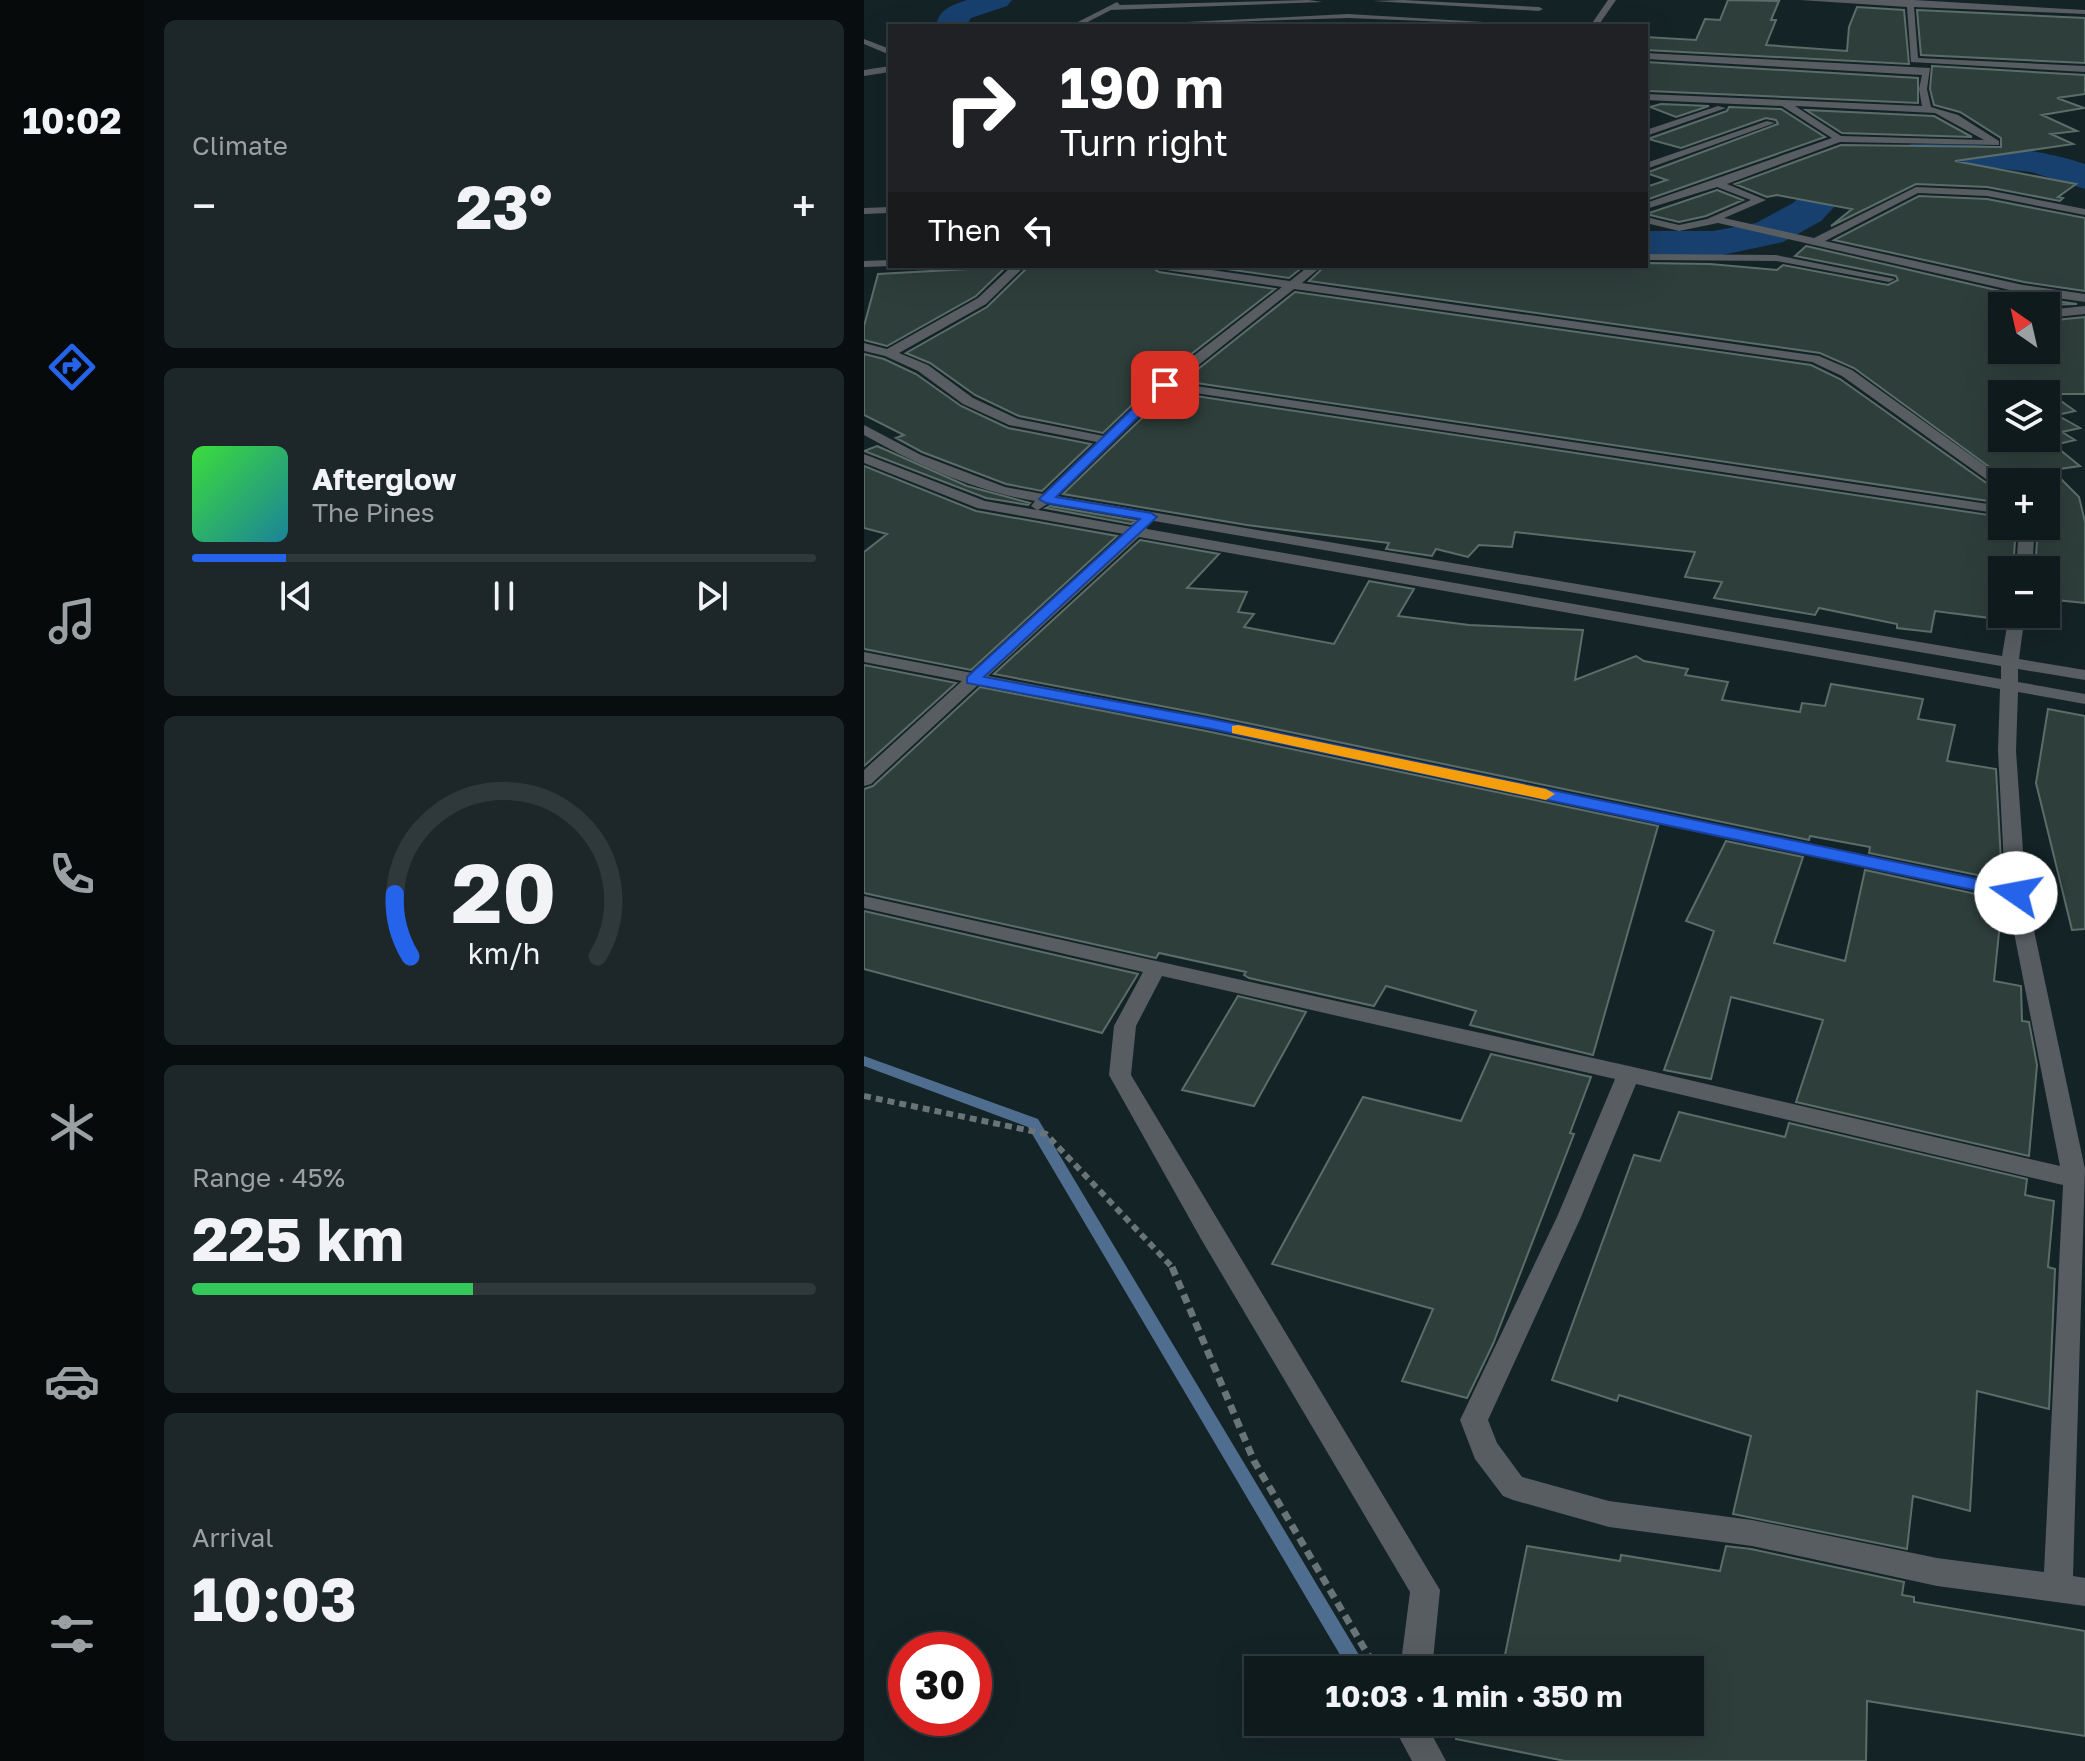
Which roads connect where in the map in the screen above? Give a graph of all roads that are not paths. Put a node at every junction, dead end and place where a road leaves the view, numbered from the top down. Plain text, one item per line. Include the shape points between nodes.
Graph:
1 (1124, 0) edge
2 (1377, 0) edge
3 (1612, 0) edge
4 (1804, 0) edge
5 (2065, 0) edge
6 (1319, 1) edge
7 (1857, 1) edge
8 (1910, 2) edge
9 (1971, 3) edge
10 (1541, 4) edge
11 (2000, 4) edge
12 (1107, 8) junction
13 (2068, 11) junction
14 (2085, 12) edge
15 (1381, 17) junction
16 (1321, 18) junction
17 (1078, 24) edge
18 (1164, 24) edge
19 (1507, 24) edge
20 (1526, 24) edge
21 (1595, 24) edge
22 (864, 41) edge
23 (888, 51) edge
24 (1648, 56) edge
25 (1898, 59) dead end
26 (1914, 60) junction
27 (888, 69) edge
28 (2085, 69) edge
29 (864, 73) edge
30 (1910, 85) dead end
31 (1924, 85) junction
32 (1648, 97) edge
33 (1783, 102) junction
34 (1721, 108) dead end
35 (1927, 109) junction
36 (1770, 123) dead end
37 (1648, 132) edge
38 (1839, 139) junction
39 (1648, 165) edge
40 (1717, 184) junction
41 (1648, 205) edge
42 (884, 210) edge
43 (864, 211) edge
44 (2085, 212) edge
45 (1648, 220) edge
46 (1713, 220) junction
47 (1817, 241) junction
48 (1648, 257) edge
49 (888, 263) edge
50 (864, 264) edge
51 (1017, 268) edge
52 (1173, 268) edge
53 (1313, 268) edge
54 (1889, 279) dead end
55 (1292, 285) junction
56 (2085, 298) edge
57 (2085, 310) edge
58 (2060, 313) edge
59 (864, 347) edge
60 (889, 353) junction
61 (1165, 385) junction
62 (864, 429) edge
63 (1105, 440) junction
64 (864, 458) edge
65 (1988, 474) edge
66 (1046, 499) junction
67 (1988, 508) edge
68 (1028, 513) junction
69 (1151, 517) junction
70 (1136, 531) junction
71 (2015, 628) edge
72 (864, 657) edge
73 (2010, 661) junction
74 (2085, 675) edge
75 (972, 680) junction
76 (2010, 685) junction
77 (2085, 699) edge
78 (864, 780) edge
79 (2016, 893) junction
80 (864, 902) edge
81 (1156, 967) junction
82 (1629, 1074) junction
83 (2075, 1179) junction
84 (2071, 1589) edge
85 (1418, 1656) edge
86 (1415, 1736) edge
87 (1430, 1761) edge

1 - 12 street
2 - 10 street
2 - 15 street
3 - 21 street
4 - 7 street
5 - 13 street
6 - 12 street
6 - 16 street
7 - 8 street
8 - 9 street
8 - 26 street
9 - 11 street
10 - 20 street
11 - 13 street
12 - 17 street
13 - 14 street
15 - 16 street
15 - 19 street
16 - 18 street
22 - 23 street
24 - 31 street via 1927,72
25 - 26 street
26 - 28 street
27 - 29 street
30 - 31 street
31 - 35 street
32 - 33 street
33 - 35 street
33 - 38 street
34 - 37 street
35 - 38 street via 1962,121 1996,143
36 - 39 street
38 - 40 street
40 - 41 street
40 - 46 street via 1761,200
42 - 43 street
44 - 47 street via 1987,193 1916,190
45 - 46 street via 1679,228
46 - 47 street
47 - 56 street
48 - 54 street via 1776,258
49 - 50 street
51 - 60 street via 982,301
52 - 55 street
53 - 55 street
55 - 61 street
55 - 65 street via 1815,359 1847,373
57 - 58 street
59 - 60 street
60 - 63 street via 1014,422
61 - 63 street
61 - 67 street
62 - 66 street via 916,458 1002,491
63 - 66 street
64 - 68 street via 982,505
66 - 68 street
66 - 69 street
68 - 70 street
69 - 70 street
69 - 73 street
70 - 75 street
70 - 76 street
71 - 73 street
72 - 75 street
73 - 74 street
73 - 76 street
75 - 78 street
75 - 79 street via 1207,723
76 - 77 street
76 - 79 street via 2007,751
79 - 83 street
80 - 81 street
81 - 82 street
81 - 85 street via 1125,1026 1120,1075 1425,1590
82 - 83 street
82 - 84 street via 1474,1420 1485,1450 1513,1487 1609,1514 1752,1533 1937,1572
83 - 84 street
86 - 87 street

